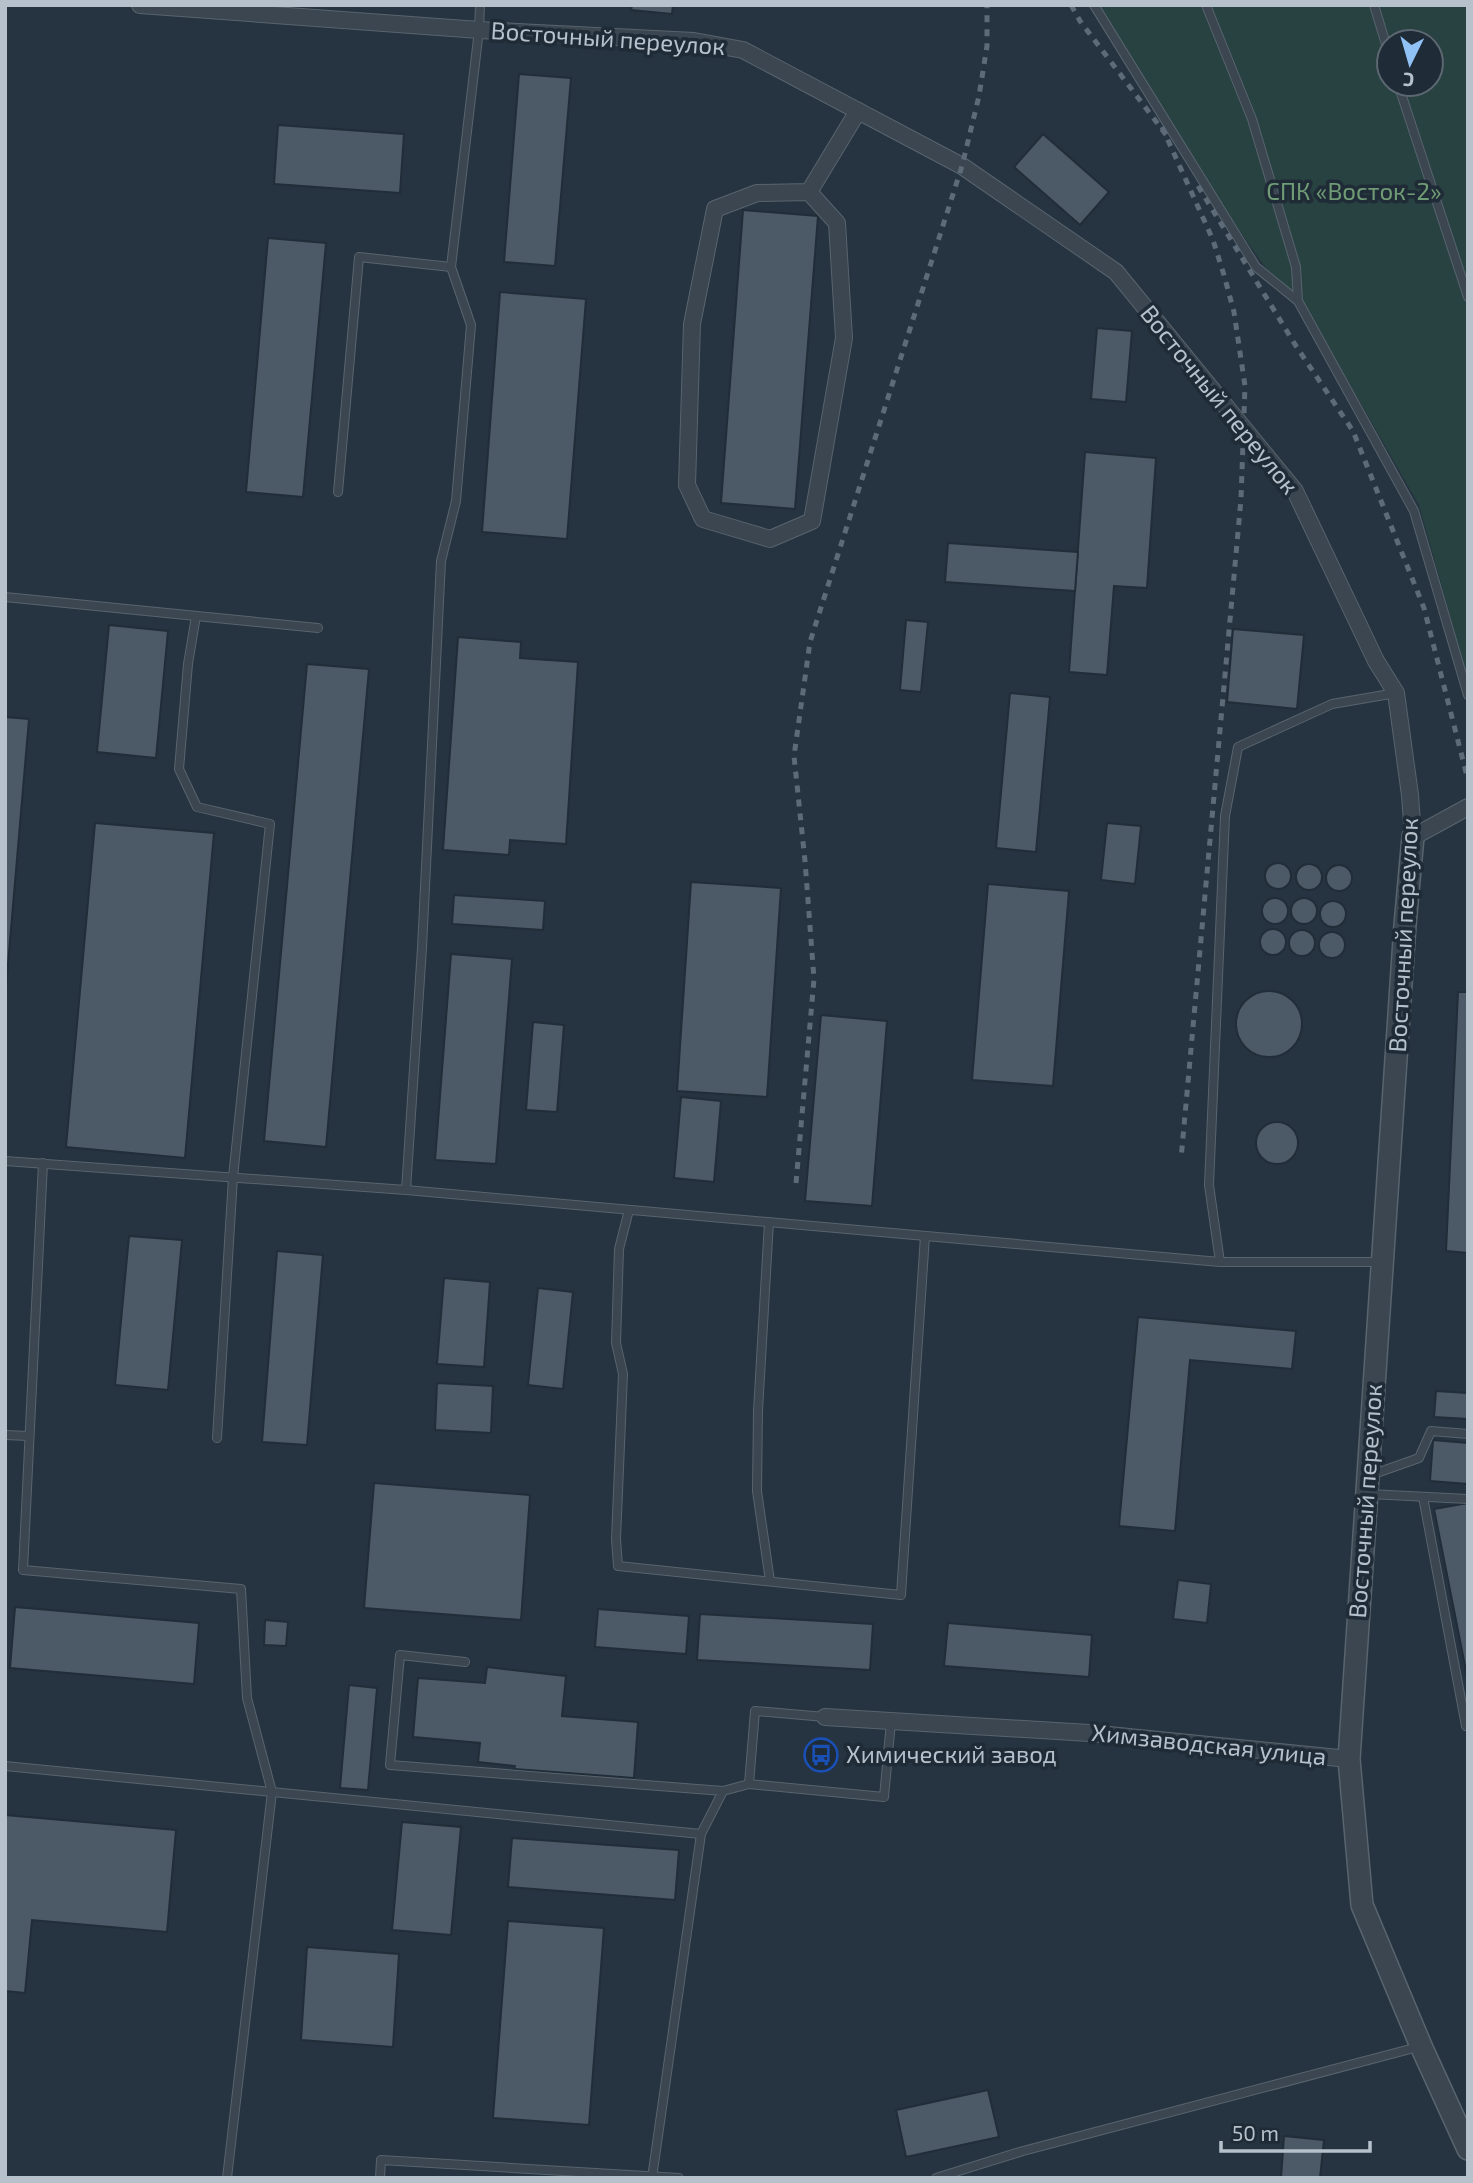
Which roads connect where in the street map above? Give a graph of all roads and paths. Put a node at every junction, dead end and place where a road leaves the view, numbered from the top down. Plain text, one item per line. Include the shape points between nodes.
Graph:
1 (140, 5) edge
2 (480, 5) edge
3 (1094, 5) edge
4 (1206, 5) edge
5 (1374, 5) edge
6 (1381, 28) edge
7 (479, 30) junction
8 (1403, 98) edge
9 (858, 111) junction
10 (809, 192) junction
11 (452, 267) junction
12 (1468, 297) edge
13 (1298, 301) junction
14 (338, 492) dead end
15 (5, 597) edge
16 (196, 616) junction
17 (318, 628) dead end
18 (1396, 693) junction
19 (1468, 695) edge
20 (1468, 807) edge
21 (1413, 837) junction
22 (5, 1161) edge
23 (43, 1163) junction
24 (233, 1177) junction
25 (406, 1190) junction
26 (629, 1210) junction
27 (769, 1222) junction
28 (925, 1236) junction
29 (1220, 1262) junction
30 (1383, 1262) junction
31 (1468, 1434) edge
32 (5, 1435) edge
33 (29, 1436) junction
34 (216, 1438) dead end
35 (1367, 1485) junction
36 (1423, 1497) junction
37 (1468, 1499) edge
38 (770, 1581) junction
39 (465, 1661) dead end
40 (825, 1717) joint
41 (891, 1722) junction
42 (1466, 1726) dead end
43 (1349, 1759) junction
44 (5, 1766) edge
45 (749, 1784) junction
46 (723, 1791) junction
47 (272, 1792) junction
48 (701, 1834) junction
49 (1421, 2046) junction
50 (1468, 2149) edge
51 (652, 2177) edge
52 (227, 2178) edge
53 (380, 2178) edge
54 (679, 2178) edge
55 (936, 2178) edge

1 - 7 street, Восточный переулок
2 - 7 lane
3 - 13 lane via 1255,267
4 - 13 lane via 1252,119 1296,267
5 - 6 lane
7 - 9 street, Восточный переулок via 694,41 743,50
7 - 11 lane
8 - 12 lane
9 - 10 street
9 - 18 street, Восточный переулок via 962,166 1116,272 1295,491 1376,661
10 - 10 street via 837,223 844,338 812,521 770,539 702,519 687,485 692,324 715,209 757,194
11 - 14 lane via 359,257
11 - 25 lane via 471,325 456,501 441,561
13 - 19 lane via 1414,511
15 - 16 lane
16 - 17 lane
16 - 24 lane via 179,769 197,807 270,824
18 - 21 street, Восточный переулок
18 - 29 lane via 1332,704 1238,747 1226,816 1209,1185
20 - 21 street
21 - 30 street, Восточный переулок
22 - 23 lane
23 - 24 lane
23 - 33 lane
24 - 25 lane
24 - 34 lane
25 - 26 lane
26 - 27 lane
26 - 38 lane via 618,1249 616,1343 622,1374 618,1566
27 - 28 lane
27 - 38 lane via 757,1491
28 - 29 lane
28 - 38 lane via 901,1595
29 - 30 lane
30 - 35 street, Восточный переулок
31 - 35 lane via 1431,1431 1419,1458
32 - 33 lane
33 - 47 lane via 23,1570 241,1589 247,1698
35 - 36 lane
35 - 43 street, Восточный переулок
36 - 37 lane
36 - 42 lane
39 - 46 lane via 400,1654 390,1765
40 - 41 street, Химзаводская улица
40 - 45 lane via 755,1711
41 - 43 street, Химзаводская улица via 1089,1733
41 - 45 lane via 884,1797
43 - 49 street, Химзаводская улица via 1362,1905
44 - 47 lane
45 - 46 lane
46 - 48 lane
47 - 48 lane
47 - 52 lane
48 - 51 lane
49 - 50 street, Химзаводская улица
49 - 55 lane
51 - 53 lane via 381,2160
51 - 54 lane

